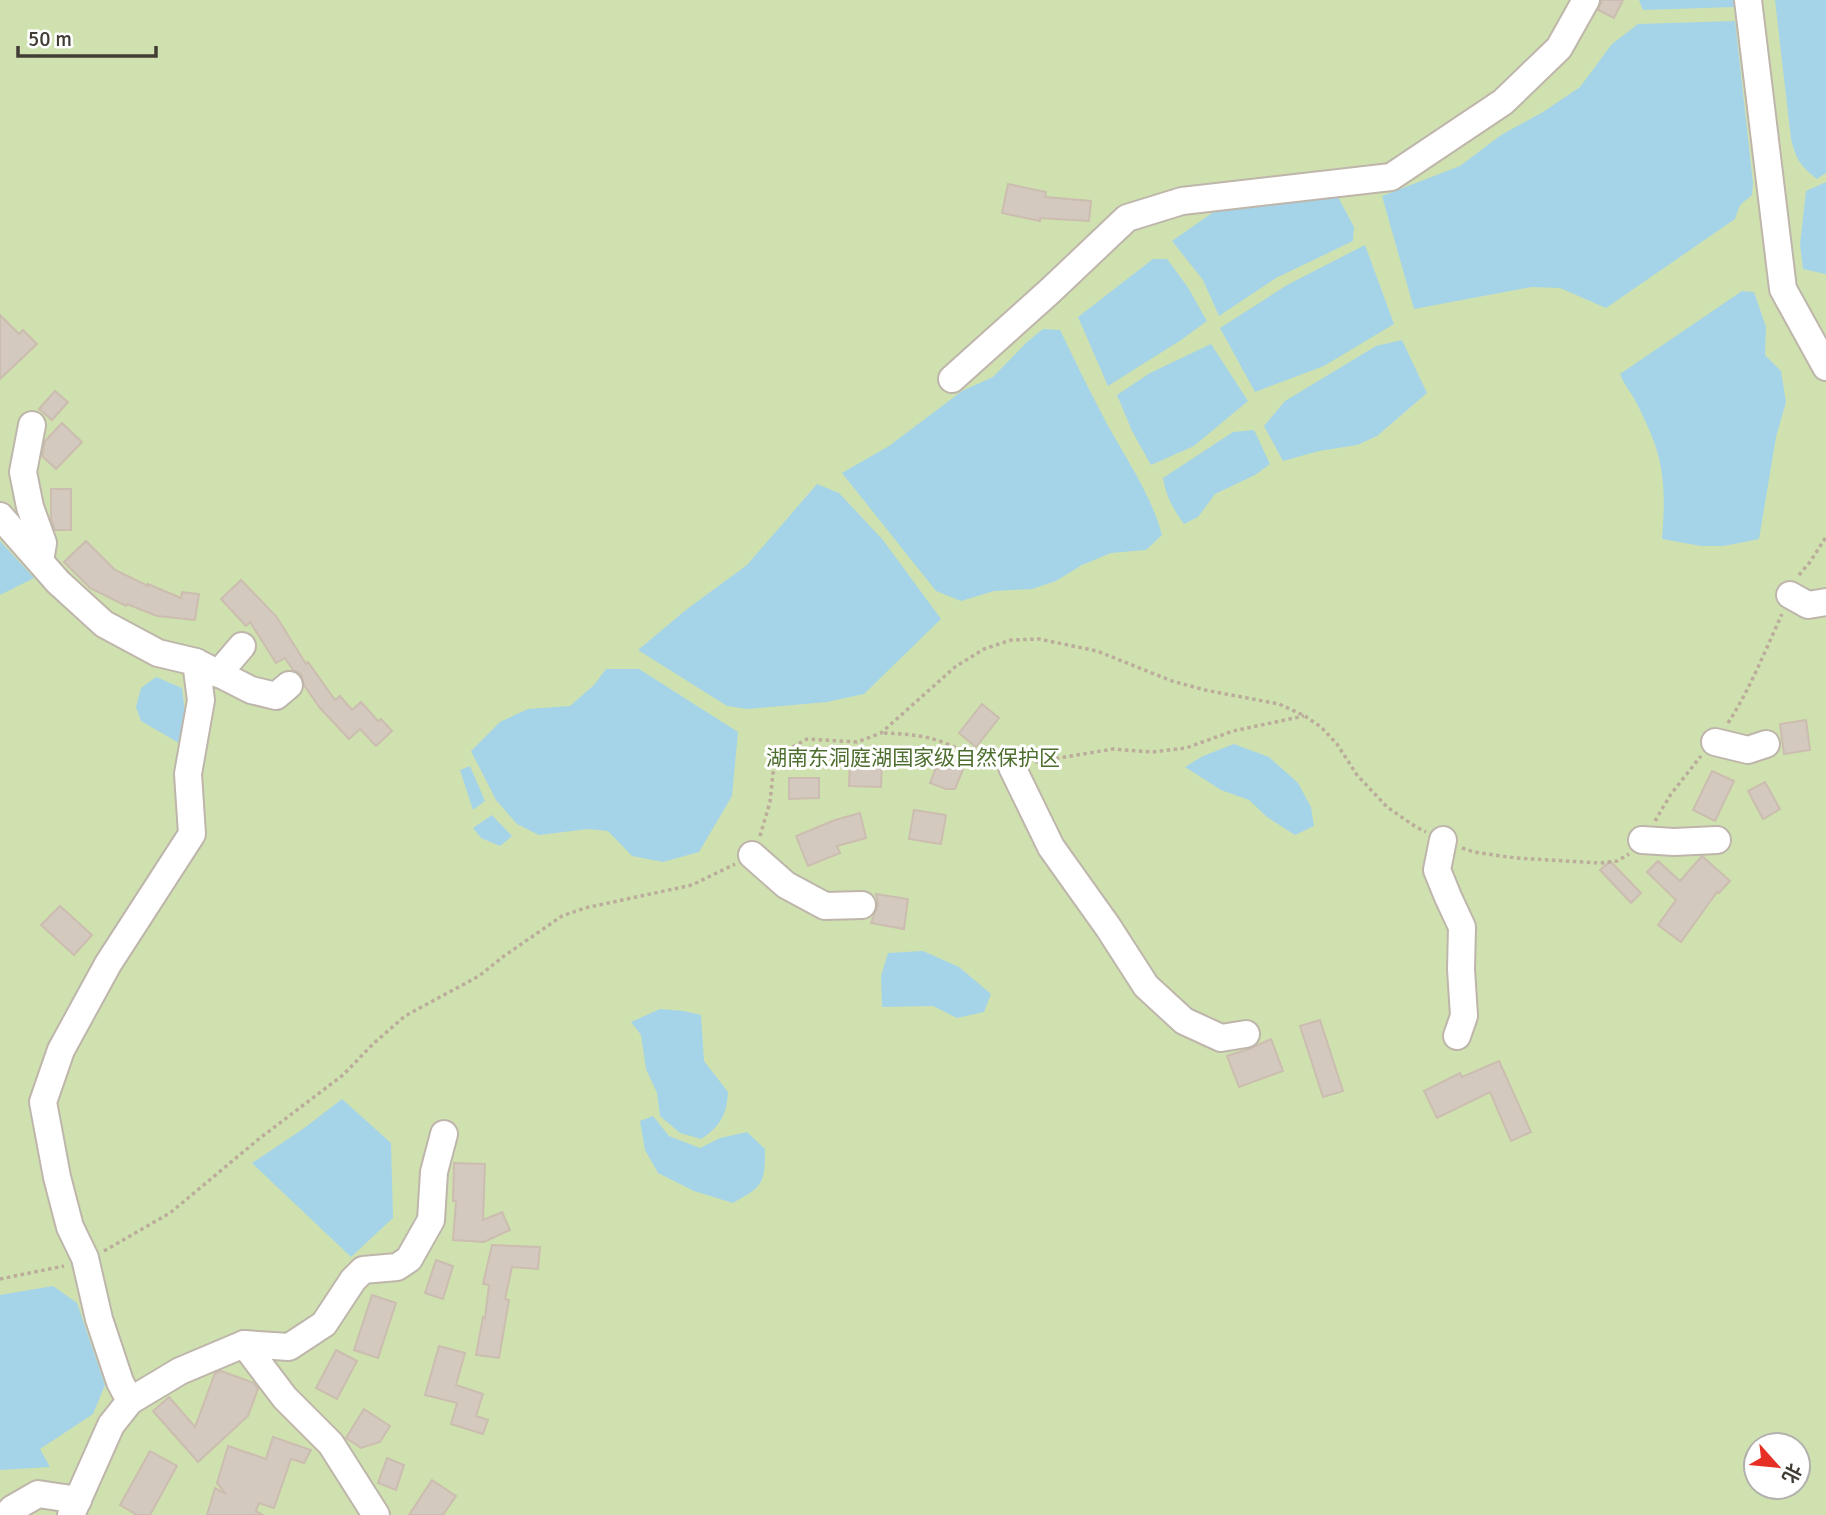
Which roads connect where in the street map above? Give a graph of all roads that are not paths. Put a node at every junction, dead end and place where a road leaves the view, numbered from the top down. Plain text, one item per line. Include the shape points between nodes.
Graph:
1 (1586, 0) edge
2 (1748, 0) edge
3 (1826, 367) edge
4 (952, 379) dead end
5 (32, 425) dead end
6 (0, 516) edge
7 (40, 561) junction
8 (1790, 595) road end
9 (1826, 602) edge
10 (242, 646) dead end
11 (207, 668) junction
12 (289, 685) dead end
13 (1715, 742) road end
14 (1757, 754) dead end
15 (1012, 767) road end
16 (1642, 840) road end
17 (1717, 840) dead end
18 (1443, 841) road end
19 (752, 855) road end
20 (862, 905) dead end
21 (1246, 1034) dead end
22 (1457, 1036) dead end
23 (444, 1133) dead end
24 (244, 1344) junction
25 (130, 1401) junction
26 (74, 1508) edge
27 (8, 1515) edge
28 (376, 1515) edge

1 - 4 street via 1559,48 1503,102 1391,177 1182,201 1127,218
2 - 3 street via 1783,289
5 - 7 street via 23,472 43,543
6 - 7 street
7 - 11 street via 104,624 158,653
8 - 9 street via 1808,605
10 - 11 street
11 - 12 street via 251,690 276,696
11 - 25 street via 188,774 191,834 108,964 61,1051 43,1102 70,1227 85,1258 99,1319
13 - 14 street
15 - 21 street via 1051,847 1146,986 1184,1021 1221,1038
16 - 17 street
18 - 22 street via 1437,870 1462,927 1464,1016
19 - 20 street via 786,885 825,906
23 - 24 street via 434,1172 431,1220 409,1259 397,1267 363,1270 324,1324 289,1347
24 - 25 street via 180,1371
24 - 28 street via 285,1398 331,1444
25 - 26 street via 111,1425
26 - 27 street via 38,1494

